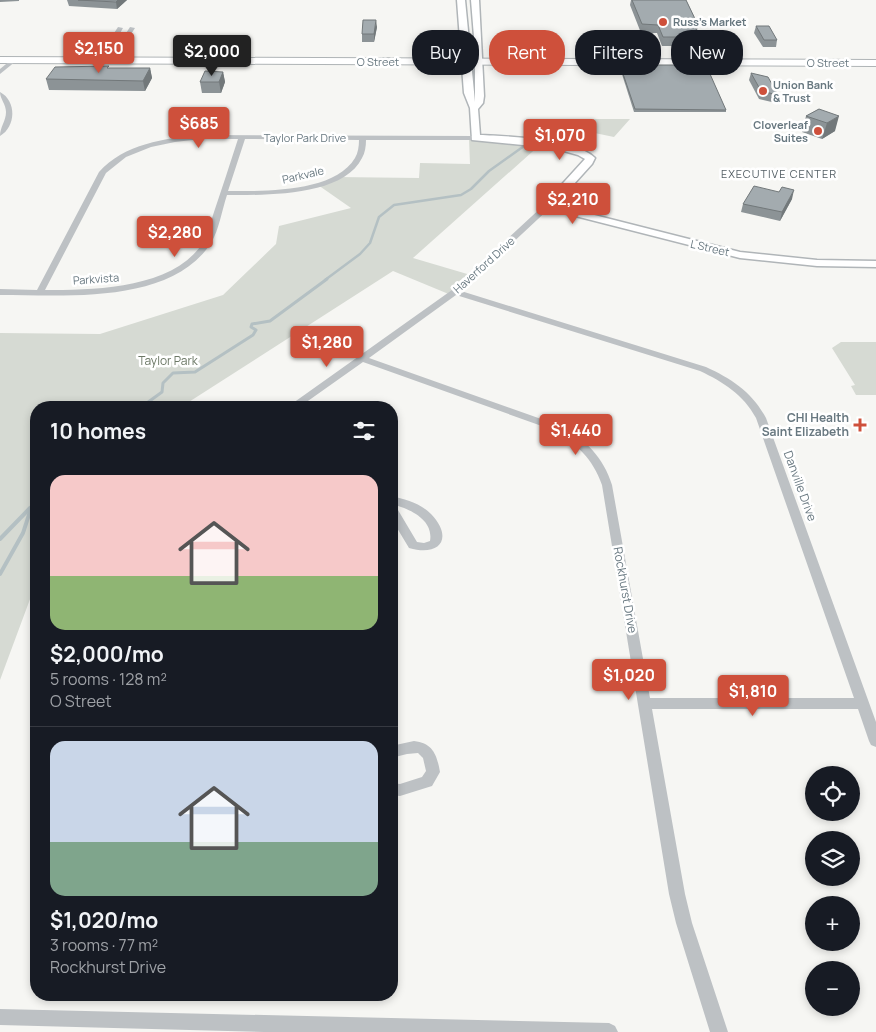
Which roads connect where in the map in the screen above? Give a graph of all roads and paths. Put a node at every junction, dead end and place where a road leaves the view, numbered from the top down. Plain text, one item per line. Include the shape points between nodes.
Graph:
1 (461, 0) edge
2 (475, 0) edge
3 (120, 28) dead end
4 (132, 28) dead end
5 (463, 30) edge
6 (477, 30) edge
7 (0, 53) edge
8 (116, 54) junction
9 (876, 55) edge
10 (104, 57) junction
11 (412, 57) edge
12 (412, 58) edge
13 (479, 58) junction
14 (0, 60) edge
15 (13, 60) junction
16 (876, 63) edge
17 (0, 72) edge
18 (96, 73) edge
19 (467, 75) edge
20 (0, 94) edge
21 (474, 108) junction
22 (0, 134) edge
23 (242, 137) junction
24 (363, 138) junction
25 (475, 138) junction
26 (588, 156) joint
27 (224, 193) junction
28 (548, 206) junction
29 (876, 264) edge
30 (0, 292) edge
31 (40, 292) junction
32 (455, 292) junction
33 (361, 358) junction
34 (301, 401) edge
35 (398, 502) edge
36 (398, 520) edge
37 (644, 703) junction
38 (863, 704) junction
39 (876, 741) edge
40 (398, 750) edge
41 (398, 790) edge
42 (0, 1017) edge
43 (609, 1032) edge
44 (719, 1032) edge

1 - 5 street
2 - 6 street
3 - 10 street
4 - 8 street
7 - 10 main road, O Street
8 - 10 main road, O Street
8 - 11 main road, O Street
9 - 13 main road, O Street
10 - 12 main road, O Street
10 - 15 main road, O Street
10 - 18 street
13 - 16 main road, O Street
13 - 21 street via 480,96
14 - 15 main road, O Street
15 - 17 street
19 - 21 street via 470,102
20 - 22 street via 7,101 10,113
21 - 25 street
23 - 24 street, Taylor Park Drive
23 - 27 street, Parkvista
23 - 31 street, Taylor Park Drive via 170,140 140,148 116,160 101,175
24 - 25 street, Taylor Park Drive
24 - 27 street, Parkvale via 360,156 354,165 325,182 285,191
25 - 26 street, Taylor Park Drive via 522,140
26 - 28 street, Haverford Drive via 589,162
27 - 31 street, Parkvista via 205,246 195,258 173,272 113,290
28 - 29 street, L Street via 740,255 818,263
28 - 32 street, Haverford Drive
30 - 31 street
32 - 33 street, Haverford Drive
32 - 38 street, Danville Drive via 703,370 732,384 750,399 761,418
33 - 34 street, Haverford Drive
33 - 37 street, Rockhurst Drive via 557,428 580,442 595,457 607,485
35 - 36 street via 411,505 426,516 438,538 428,547 413,545
37 - 38 street
37 - 44 street, Rockhurst Drive via 680,908
38 - 39 street, Danville Drive
40 - 41 street via 420,746 427,751 433,772 427,782
42 - 43 street

